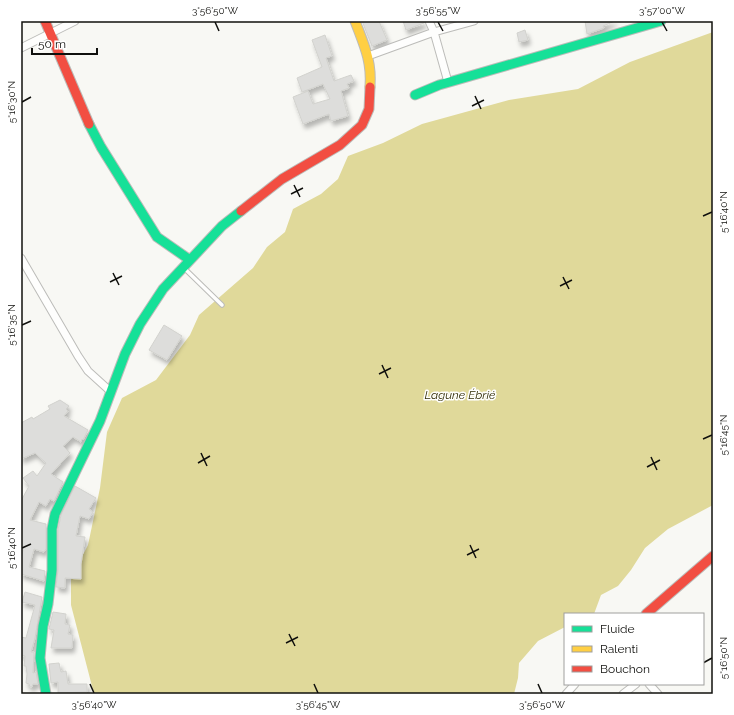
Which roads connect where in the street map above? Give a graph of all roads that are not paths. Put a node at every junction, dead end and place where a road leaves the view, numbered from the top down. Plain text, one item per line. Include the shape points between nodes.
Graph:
1 (45, 21) edge
2 (75, 21) edge
3 (355, 21) edge
4 (430, 21) edge
5 (474, 21) edge
6 (661, 21) edge
7 (434, 32) junction
8 (51, 33) junction
9 (21, 48) edge
10 (368, 56) junction
11 (448, 82) junction
12 (415, 95) dead end
13 (21, 258) edge
14 (190, 260) junction
15 (184, 267) junction
16 (222, 305) dead end
17 (110, 391) junction
18 (713, 556) edge
19 (647, 613) edge
20 (574, 685) edge
21 (635, 685) edge
22 (650, 685) edge
23 (46, 694) edge
24 (566, 694) edge
25 (623, 694) edge
26 (658, 694) edge

1 - 8 street
2 - 8 street
3 - 10 street
4 - 7 street
5 - 7 street
6 - 11 street
7 - 10 street
7 - 11 street
8 - 9 street
8 - 14 street via 87,119 129,193 158,237
10 - 14 street via 371,90 369,109 362,125 340,145 282,179 262,194 222,226
11 - 12 street
13 - 17 street via 88,371
14 - 15 street
15 - 16 lane
15 - 17 street via 163,288 140,324
17 - 23 street via 100,422 55,514 52,529 52,570 40,658
18 - 19 street
20 - 24 street
21 - 25 street
22 - 26 street

